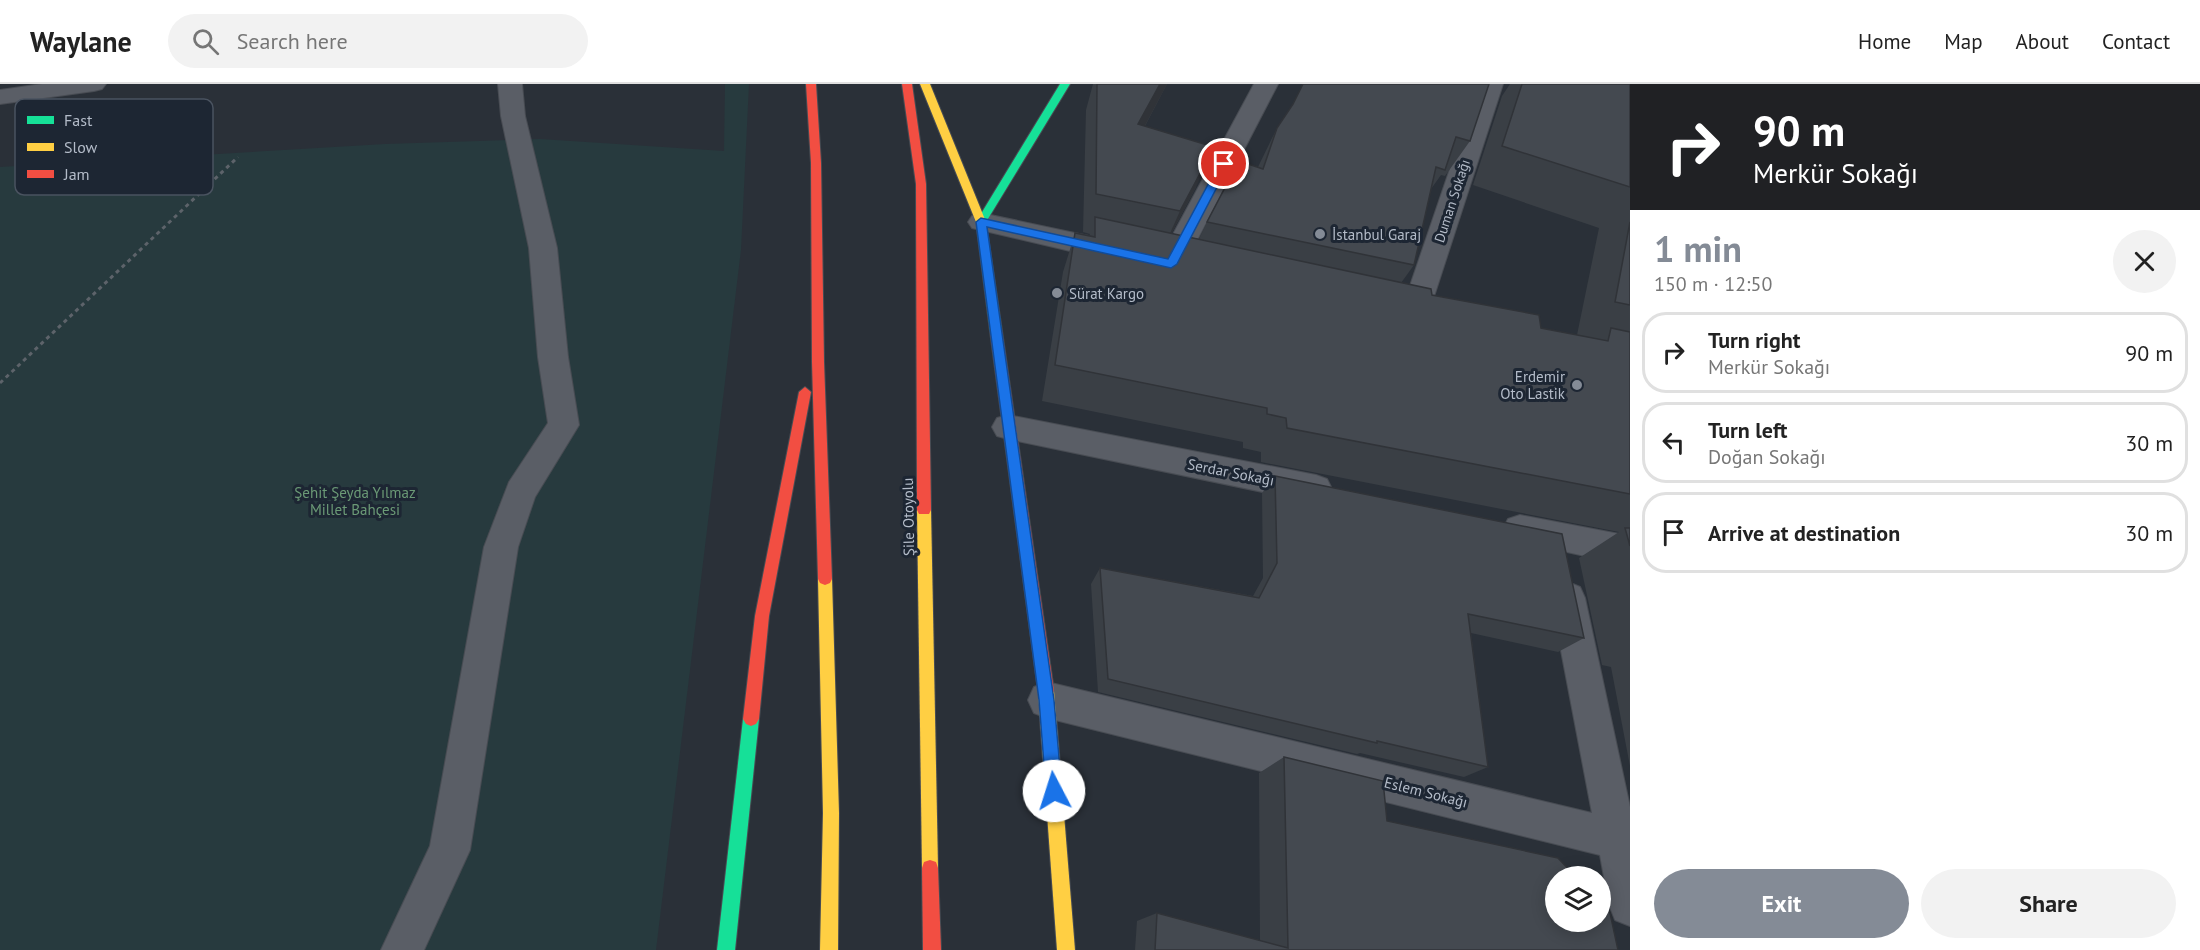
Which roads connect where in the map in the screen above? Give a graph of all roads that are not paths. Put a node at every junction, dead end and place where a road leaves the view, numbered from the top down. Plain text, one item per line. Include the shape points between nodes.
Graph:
1 (94, 84) edge
2 (510, 84) edge
3 (811, 84) edge
4 (907, 84) edge
5 (925, 84) edge
6 (1065, 84) edge
7 (1266, 84) edge
8 (1491, 84) edge
9 (0, 97) edge
10 (981, 222) junction
11 (1413, 317) edge
12 (817, 335) junction
13 (1008, 427) junction
14 (1346, 495) edge
15 (1497, 525) edge
16 (1555, 536) junction
17 (1630, 551) edge
18 (1047, 700) junction
19 (1623, 840) edge
20 (1630, 905) edge
21 (402, 950) edge
22 (726, 950) edge
23 (829, 950) edge
24 (932, 950) edge
25 (1066, 950) edge

1 - 9 street
2 - 21 street via 513,116 543,248 564,425 520,492 501,547 450,850
3 - 12 main road
4 - 24 main road, Şile Otoyolu via 921,184
5 - 10 main road
6 - 10 main road
7 - 10 street via 1163,262
8 - 11 street, Duman Sokağı
10 - 13 main road
12 - 22 main road via 762,616
12 - 23 main road via 832,846
13 - 14 street, Serdar Sokağı
13 - 18 main road
15 - 16 street
16 - 17 street
16 - 19 street
18 - 19 street, Eslem Sokağı
18 - 25 main road
19 - 20 street

